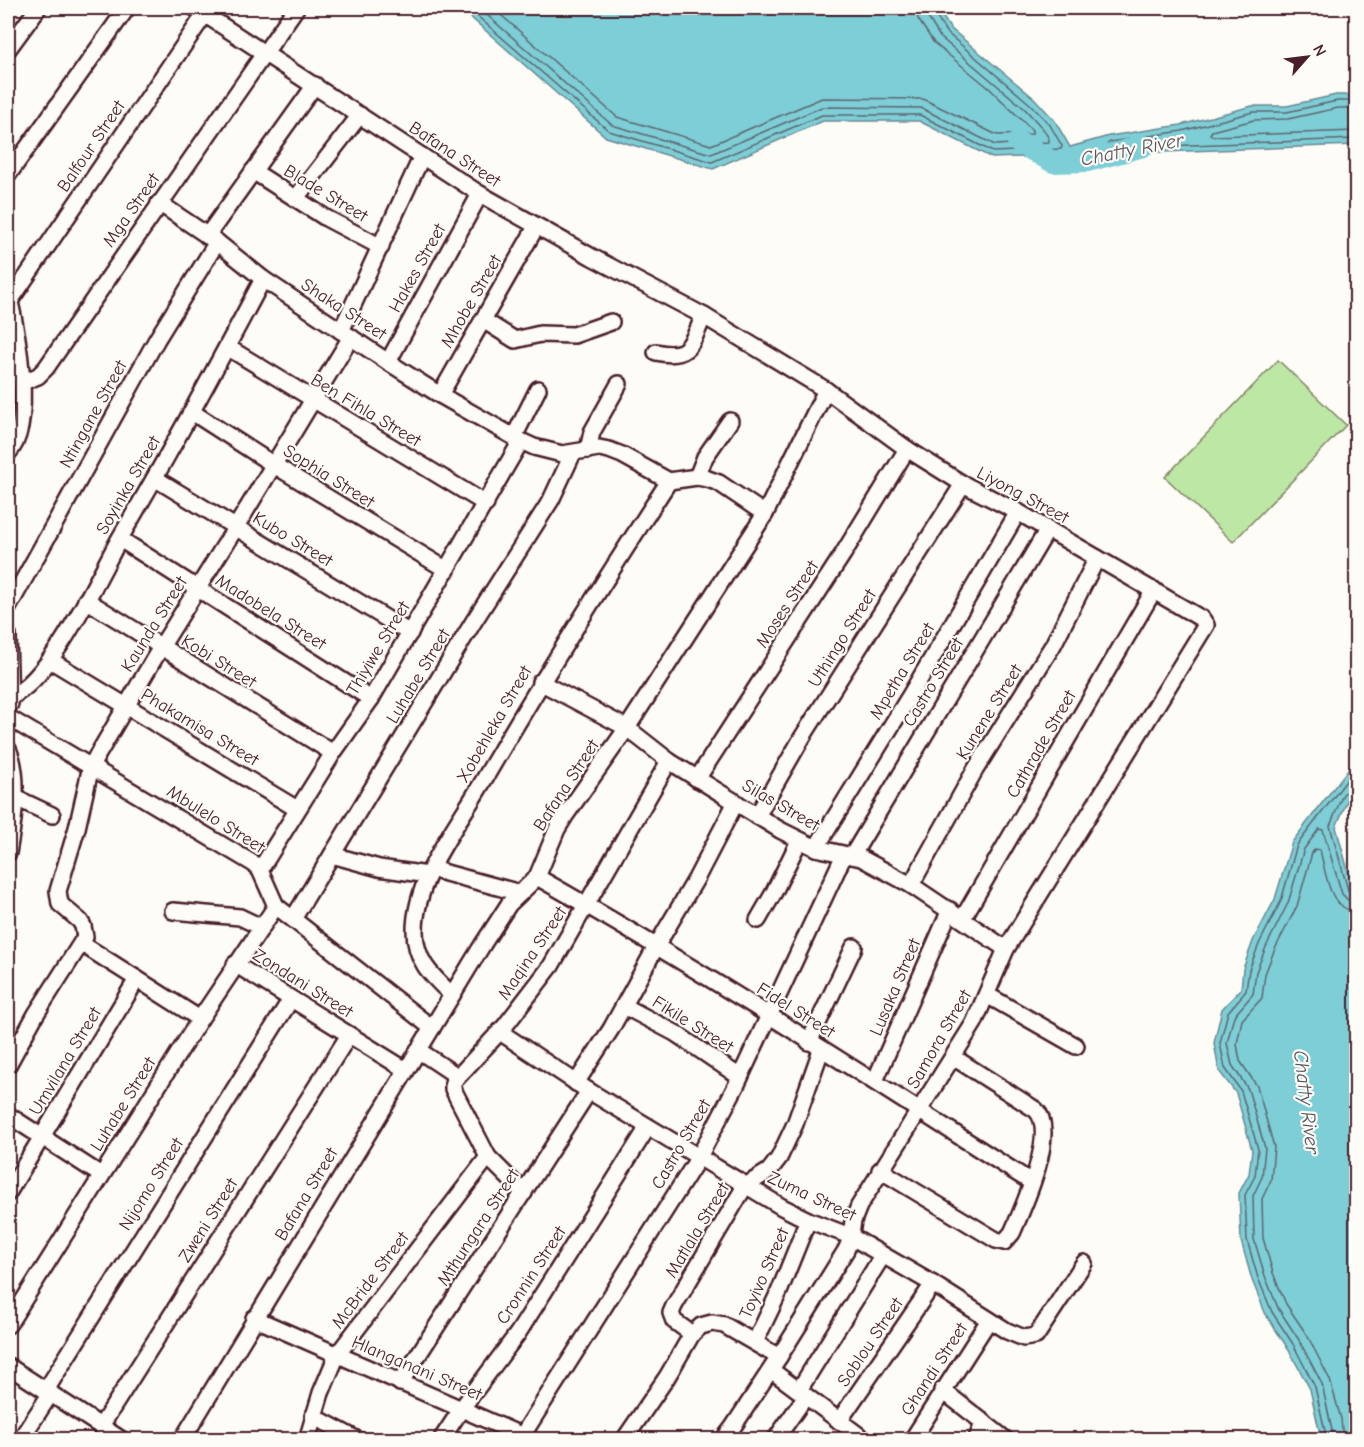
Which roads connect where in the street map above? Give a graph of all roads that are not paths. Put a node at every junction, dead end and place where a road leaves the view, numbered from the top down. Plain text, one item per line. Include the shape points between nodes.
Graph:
1 (38, 8) edge
2 (127, 8) edge
3 (296, 8) edge
4 (200, 11) edge
5 (8, 49) edge
6 (266, 53) junction
7 (315, 85) junction
8 (360, 115) junction
9 (422, 156) junction
10 (253, 171) junction
11 (8, 175) edge
12 (480, 194) junction
13 (296, 198) junction
14 (159, 203) junction
15 (536, 227) junction
16 (212, 239) junction
17 (381, 246) junction
18 (263, 279) junction
19 (9, 296) edge
20 (704, 316) junction
21 (483, 320) junction
22 (611, 322) dead end
23 (346, 334) junction
24 (227, 347) junction
25 (656, 352) dead end
26 (388, 362) junction
27 (23, 381) junction
28 (619, 384) dead end
29 (538, 389) dead end
30 (826, 390) junction
31 (440, 395) junction
32 (313, 400) junction
33 (192, 412) junction
34 (730, 421) dead end
35 (518, 439) junction
36 (907, 449) junction
37 (581, 452) junction
38 (8, 453) edge
39 (274, 465) junction
40 (698, 477) junction
41 (156, 479) junction
42 (669, 481) junction
43 (963, 484) junction
44 (486, 504) junction
45 (1018, 512) junction
46 (765, 514) junction
47 (236, 528) junction
48 (1048, 529) junction
49 (120, 539) junction
50 (1097, 558) junction
51 (447, 570) junction
52 (198, 589) junction
53 (1154, 590) junction
54 (86, 600) junction
55 (8, 608) edge
56 (1206, 625) joint
57 (410, 633) junction
58 (8, 635) edge
59 (161, 647) junction
60 (50, 660) junction
61 (540, 682) junction
62 (10, 697) junction
63 (371, 699) junction
64 (127, 705) junction
65 (8, 722) edge
66 (627, 728) junction
67 (8, 749) edge
68 (333, 753) junction
69 (669, 761) junction
70 (91, 766) junction
71 (697, 779) junction
72 (14, 797) junction
73 (736, 802) junction
74 (297, 809) junction
75 (52, 815) dead end
76 (758, 816) junction
77 (799, 841) junction
78 (816, 848) junction
79 (8, 853) edge
80 (333, 855) junction
81 (848, 855) junction
82 (260, 870) junction
83 (430, 872) junction
84 (537, 877) junction
85 (911, 885) junction
86 (520, 893) junction
87 (587, 905) junction
88 (276, 906) junction
89 (173, 911) dead end
90 (956, 914) junction
91 (293, 919) junction
92 (758, 920) dead end
93 (261, 927) junction
94 (82, 944) junction
95 (657, 945) junction
96 (854, 946) dead end
97 (1006, 949) junction
98 (235, 964) junction
99 (137, 979) junction
100 (452, 995) junction
101 (987, 995) junction
102 (291, 999) junction
103 (624, 1006) junction
104 (769, 1016) junction
105 (200, 1019) junction
106 (432, 1028) junction
107 (500, 1032) junction
108 (350, 1035) junction
109 (815, 1046) junction
110 (1076, 1046) dead end
111 (418, 1050) junction
112 (953, 1057) junction
113 (8, 1065) edge
114 (406, 1070) junction
115 (457, 1076) junction
116 (740, 1077) junction
117 (875, 1081) junction
118 (582, 1087) junction
119 (919, 1111) junction
120 (8, 1115) edge
121 (648, 1127) junction
122 (42, 1137) junction
123 (488, 1157) junction
124 (699, 1157) junction
125 (880, 1170) junction
126 (100, 1175) junction
127 (1031, 1182) junction
128 (746, 1186) junction
129 (8, 1193) edge
130 (524, 1193) junction
131 (808, 1220) junction
132 (850, 1236) junction
133 (883, 1255) junction
134 (1084, 1263) dead end
135 (933, 1284) junction
136 (254, 1318) junction
137 (989, 1320) junction
138 (8, 1325) edge
139 (692, 1334) junction
140 (755, 1342) junction
141 (337, 1355) junction
142 (775, 1364) junction
143 (8, 1366) edge
144 (400, 1383) junction
145 (942, 1390) junction
146 (48, 1392) junction
147 (803, 1393) junction
148 (462, 1408) junction
149 (313, 1416) junction
150 (984, 1422) junction
151 (844, 1430) edge
152 (104, 1432) edge
153 (527, 1438) edge
154 (20, 1440) edge
155 (122, 1440) edge
156 (182, 1440) edge
157 (307, 1440) edge
158 (357, 1440) edge
159 (441, 1440) edge
160 (624, 1440) edge
161 (723, 1440) edge
162 (775, 1440) edge
163 (865, 1440) edge
164 (912, 1440) edge
165 (976, 1440) edge
166 (1006, 1440) edge

1 - 5 street
2 - 11 street
3 - 6 street, Mga Street
4 - 6 street, Bafana Street
4 - 19 street, Balfour Street
6 - 7 street, Bafana Street
6 - 14 street, Mga Street
7 - 8 street, Bafana Street
7 - 10 street, Ntingane Street
8 - 9 street, Bafana Street
8 - 13 street
9 - 12 street, Bafana Street
9 - 17 street, Kaunda Street
10 - 13 street, Blade Street
10 - 16 street, Ntingane Street
12 - 15 street, Bafana Street
12 - 26 street, Hakes Street
13 - 17 street, Blade Street
14 - 16 street, Shaka Street
14 - 27 street, Mga Street via 46,368 38,376
15 - 20 street, Bafana Street
15 - 21 street, Mhobe Street
16 - 18 street, Shaka Street
16 - 55 street, Ntingane Street
17 - 23 street, Kaunda Street
18 - 23 street, Shaka Street
18 - 24 street, Soyinka Street
19 - 27 street
20 - 25 street via 682,352
20 - 30 street, Bafana Street
21 - 22 street via 515,340 540,334 574,335
21 - 31 street, Mhobe Street
23 - 26 street, Shaka Street
23 - 32 street, Kaunda Street
24 - 32 street, Ben Fihla Street
24 - 33 street, Soyinka Street
26 - 31 street, Shaka Street
27 - 38 street via 20,423
28 - 37 street
29 - 35 street
30 - 36 street, Liyong Street
30 - 46 street, Bafana Street
31 - 35 street, Shaka Street
32 - 39 street, Kaunda Street
32 - 44 street, Ben Fihla Street
33 - 39 street, Sophia Street
33 - 41 street, Soyinka Street
34 - 40 street via 705,457
35 - 37 street, Shaka Street via 548,451
35 - 44 street, Thiyiwe Street
36 - 43 street, Liyong Street
36 - 71 street, Moses Street
37 - 42 street, Shaka Street via 609,450 622,454
37 - 80 street, Luhabe Street
39 - 47 street, Kaunda Street
39 - 51 street, Sophia Street
40 - 42 street
40 - 46 street via 719,483
41 - 47 street, Kubo Street
41 - 49 street, Soyinka Street
42 - 61 street, Xobehleka Street
43 - 45 street, Liyong Street
43 - 76 street, Uthingo Street via 803,736
44 - 51 street, Thiyiwe Street
45 - 48 street, Liyong Street
45 - 78 street, Mpetha Street
46 - 66 street, Bafana Street
47 - 52 street, Kaunda Street
47 - 57 street, Kubo Street
48 - 50 street, Liyong Street
48 - 81 street, Castro Street
49 - 52 street, Madobela Street
49 - 54 street, Soyinka Street
50 - 53 street, Liyong Street
50 - 85 street, Kunene Street via 1053,645 975,770
51 - 57 street, Thiyiwe Street
52 - 59 street, Kaunda Street
52 - 63 street, Madobela Street
53 - 56 street, Liyong Street
53 - 90 street, Cathrade Street
54 - 59 street, Kobi Street
54 - 60 street, Soyinka Street
56 - 97 street, Samora Street
57 - 63 street, Thiyiwe Street
58 - 62 street
59 - 64 street, Kaunda Street
59 - 68 street, Kobi Street
60 - 62 street, Soyinka Street via 28,686
60 - 64 street, Phakamisa Street
61 - 66 street, Silas Street
61 - 83 street, Xobehleka Street
62 - 65 street
63 - 68 street, Thiyiwe Street
64 - 70 street, Kaunda Street
64 - 74 street, Phakamisa Street
65 - 70 street, Mbulelo Street
66 - 69 street, Silas Street
66 - 84 street, Bafana Street via 561,823
67 - 72 street via 13,761
68 - 74 street, Thiyiwe Street
69 - 71 street, Silas Street
69 - 87 street, Maqina Street
70 - 82 street, Mbulelo Street
70 - 94 street, Kaunda Street via 58,896 63,908 83,926
71 - 73 street, Silas Street
72 - 75 street
72 - 79 street
73 - 76 street, Silas Street
73 - 95 street, Mthungara Street
74 - 82 street, Thiyiwe Street
76 - 77 street, Silas Street
77 - 78 street, Silas Street
77 - 92 street
78 - 81 street, Silas Street
80 - 83 street via 379,868
80 - 91 street, Luhabe Street
81 - 85 street, Silas Street
81 - 104 street, Castro Street
82 - 88 street, Mbulelo Street
83 - 86 street
83 - 100 street, Xobehleka Street via 418,900 418,952 431,975
84 - 86 street, Bafana Street
84 - 87 street, Fidel Street
85 - 90 street, Silas Street
86 - 100 street, Bafana Street via 499,919
87 - 95 street, Fidel Street
87 - 107 street, Maqina Street via 551,966
88 - 91 street, Mbulelo Street
88 - 93 street, Luhabe Street
89 - 93 street via 240,917
90 - 97 street, Silas Street
90 - 117 street, Lusaka Street
91 - 106 street, Mbulelo Street
93 - 98 street, Luhabe Street
94 - 99 street
94 - 113 street
95 - 103 street, Mthungara Street
95 - 104 street, Fidel Street
96 - 109 street, Matlala Street
97 - 101 street, Samora Street
98 - 102 street, Zondani Street
98 - 105 street, Luhabe Street
99 - 105 street
99 - 122 street, Umvilana Street
100 - 106 street, Bafana Street
101 - 110 street
101 - 112 street, Samora Street
102 - 108 street, Zondani Street
102 - 146 street, Nijomo Street
103 - 116 street, Fikile Street via 668,1029
103 - 118 street, Mthungara Street
104 - 109 street, Fidel Street
104 - 116 street, Castro Street
105 - 126 street, Luhabe Street
106 - 111 street, Bafana Street
107 - 115 street, Maqina Street
107 - 118 street, Zuma Street
108 - 114 street, Zondani Street
108 - 152 street, Zweni Street
109 - 117 street, Fidel Street
109 - 128 street, Matlala Street via 795,1124 779,1158 769,1171
111 - 114 street, Bafana Street
111 - 115 street
112 - 119 street, Samora Street
112 - 127 street via 1040,1114 1044,1125 1042,1150
114 - 136 street, Bafana Street
115 - 123 street via 453,1089
116 - 124 street, Castro Street
117 - 119 street, Fidel Street
118 - 121 street, Zuma Street
118 - 130 street, Mthungara Street
119 - 125 street, Samora Street
119 - 127 street, Fidel Street
120 - 122 street
121 - 124 street, Zuma Street
121 - 148 street, Cronnin Street via 518,1333
122 - 126 street
122 - 129 street, Umvilana Street
123 - 130 street
123 - 141 street, McBride Street
124 - 128 street, Zuma Street
124 - 153 street, Castro Street
125 - 127 street via 1000,1242 1012,1233
125 - 132 street, Samora Street via 855,1214
126 - 138 street, Luhabe Street
128 - 131 street, Zuma Street
128 - 139 street, Matlala Street via 671,1313 674,1321
130 - 144 street, Mthungara Street
131 - 132 street, Zuma Street
131 - 140 street, Toyivo Street
132 - 133 street, Zuma Street
132 - 142 street, Samora Street via 846,1250
133 - 135 street, Zuma Street
133 - 147 street
134 - 137 street, Zuma Street via 1036,1336 1024,1338
135 - 137 street, Zuma Street
135 - 151 street, Soblou Street
136 - 141 street, Hlanganani Street
136 - 156 street, Bafana Street
137 - 145 street, Ghandi Street
139 - 140 street via 706,1324 718,1324
139 - 160 street
140 - 142 street
141 - 144 street, Hlanganani Street
141 - 149 street, McBride Street
142 - 147 street
142 - 161 street, Samora Street
143 - 146 street
144 - 148 street, Hlanganani Street
145 - 150 street
145 - 164 street, Ghandi Street
146 - 152 street
146 - 154 street, Nijomo Street
147 - 151 street
147 - 162 street
148 - 153 street, Hlanganani Street
148 - 159 street, Cronnin Street
149 - 157 street, McBride Street
149 - 158 street
150 - 165 street
150 - 166 street
151 - 163 street
152 - 155 street

